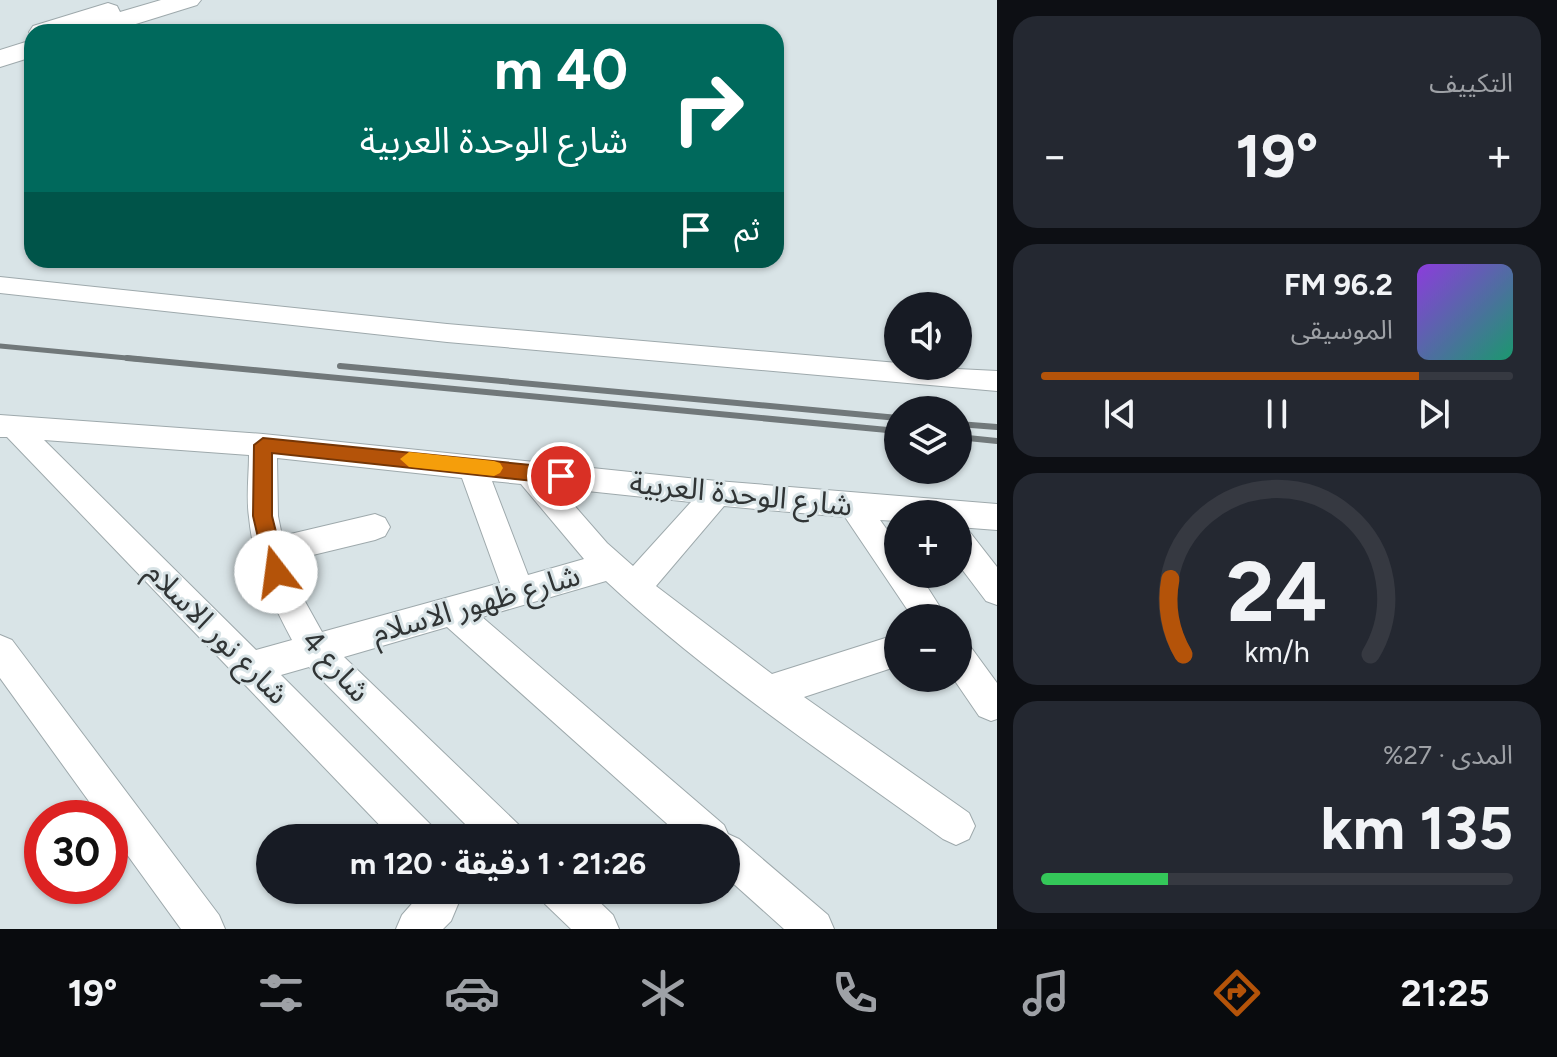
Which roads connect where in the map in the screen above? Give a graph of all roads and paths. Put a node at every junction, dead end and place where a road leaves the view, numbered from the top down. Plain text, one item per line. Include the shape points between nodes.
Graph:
1 (145, 0) edge
2 (188, 0) edge
3 (68, 24) edge
4 (108, 24) edge
5 (24, 38) edge
6 (0, 46) edge
7 (24, 51) edge
8 (0, 59) edge
9 (0, 285) edge
10 (997, 381) edge
11 (8, 427) edge
12 (263, 445) junction
13 (472, 465) junction
14 (529, 473) junction
15 (717, 493) junction
16 (854, 506) junction
17 (884, 509) edge
18 (972, 515) edge
19 (997, 517) edge
20 (375, 527) dead end
21 (884, 550) edge
22 (270, 552) junction
23 (972, 558) edge
24 (609, 566) junction
25 (634, 588) junction
26 (997, 591) edge
27 (519, 592) junction
28 (452, 611) junction
29 (314, 650) junction
30 (0, 651) edge
31 (884, 655) edge
32 (251, 668) junction
33 (972, 677) edge
34 (769, 692) junction
35 (991, 704) dead end
36 (404, 824) edge
37 (492, 824) edge
38 (695, 824) edge
39 (956, 826) dead end
40 (740, 864) edge
41 (438, 904) edge
42 (573, 904) edge
43 (205, 929) edge
44 (416, 929) edge
45 (599, 929) edge
46 (814, 929) edge

1 - 3 main road
2 - 4 main road
5 - 6 main road
7 - 8 main road
9 - 10 street via 416,330
11 - 12 street, شارع الوحدة العربية
11 - 32 street, شارع نور الاسلام
12 - 13 street, شارع الوحدة العربية
12 - 22 street, شارع 4 via 263,516
13 - 14 street, شارع الوحدة العربية
13 - 27 street
14 - 15 street, شارع الوحدة العربية
14 - 24 street
15 - 16 street, شارع الوحدة العربية
15 - 25 street
16 - 17 street, شارع الوحدة العربية
16 - 21 street
18 - 19 street, شارع الوحدة العربية
20 - 22 street
22 - 29 street, شارع 4 via 283,592
23 - 26 street
24 - 25 street
24 - 27 street, شارع ظهور الاسلام
25 - 34 street
27 - 28 street, شارع ظهور الاسلام
28 - 29 street, شارع ظهور الاسلام
28 - 38 street
29 - 32 street, شارع ظهور الاسلام
29 - 37 street, شارع 4
30 - 43 street
31 - 34 street
32 - 36 street, شارع نور الاسلام
33 - 35 street
34 - 39 street
40 - 46 street
41 - 44 street
42 - 45 street

